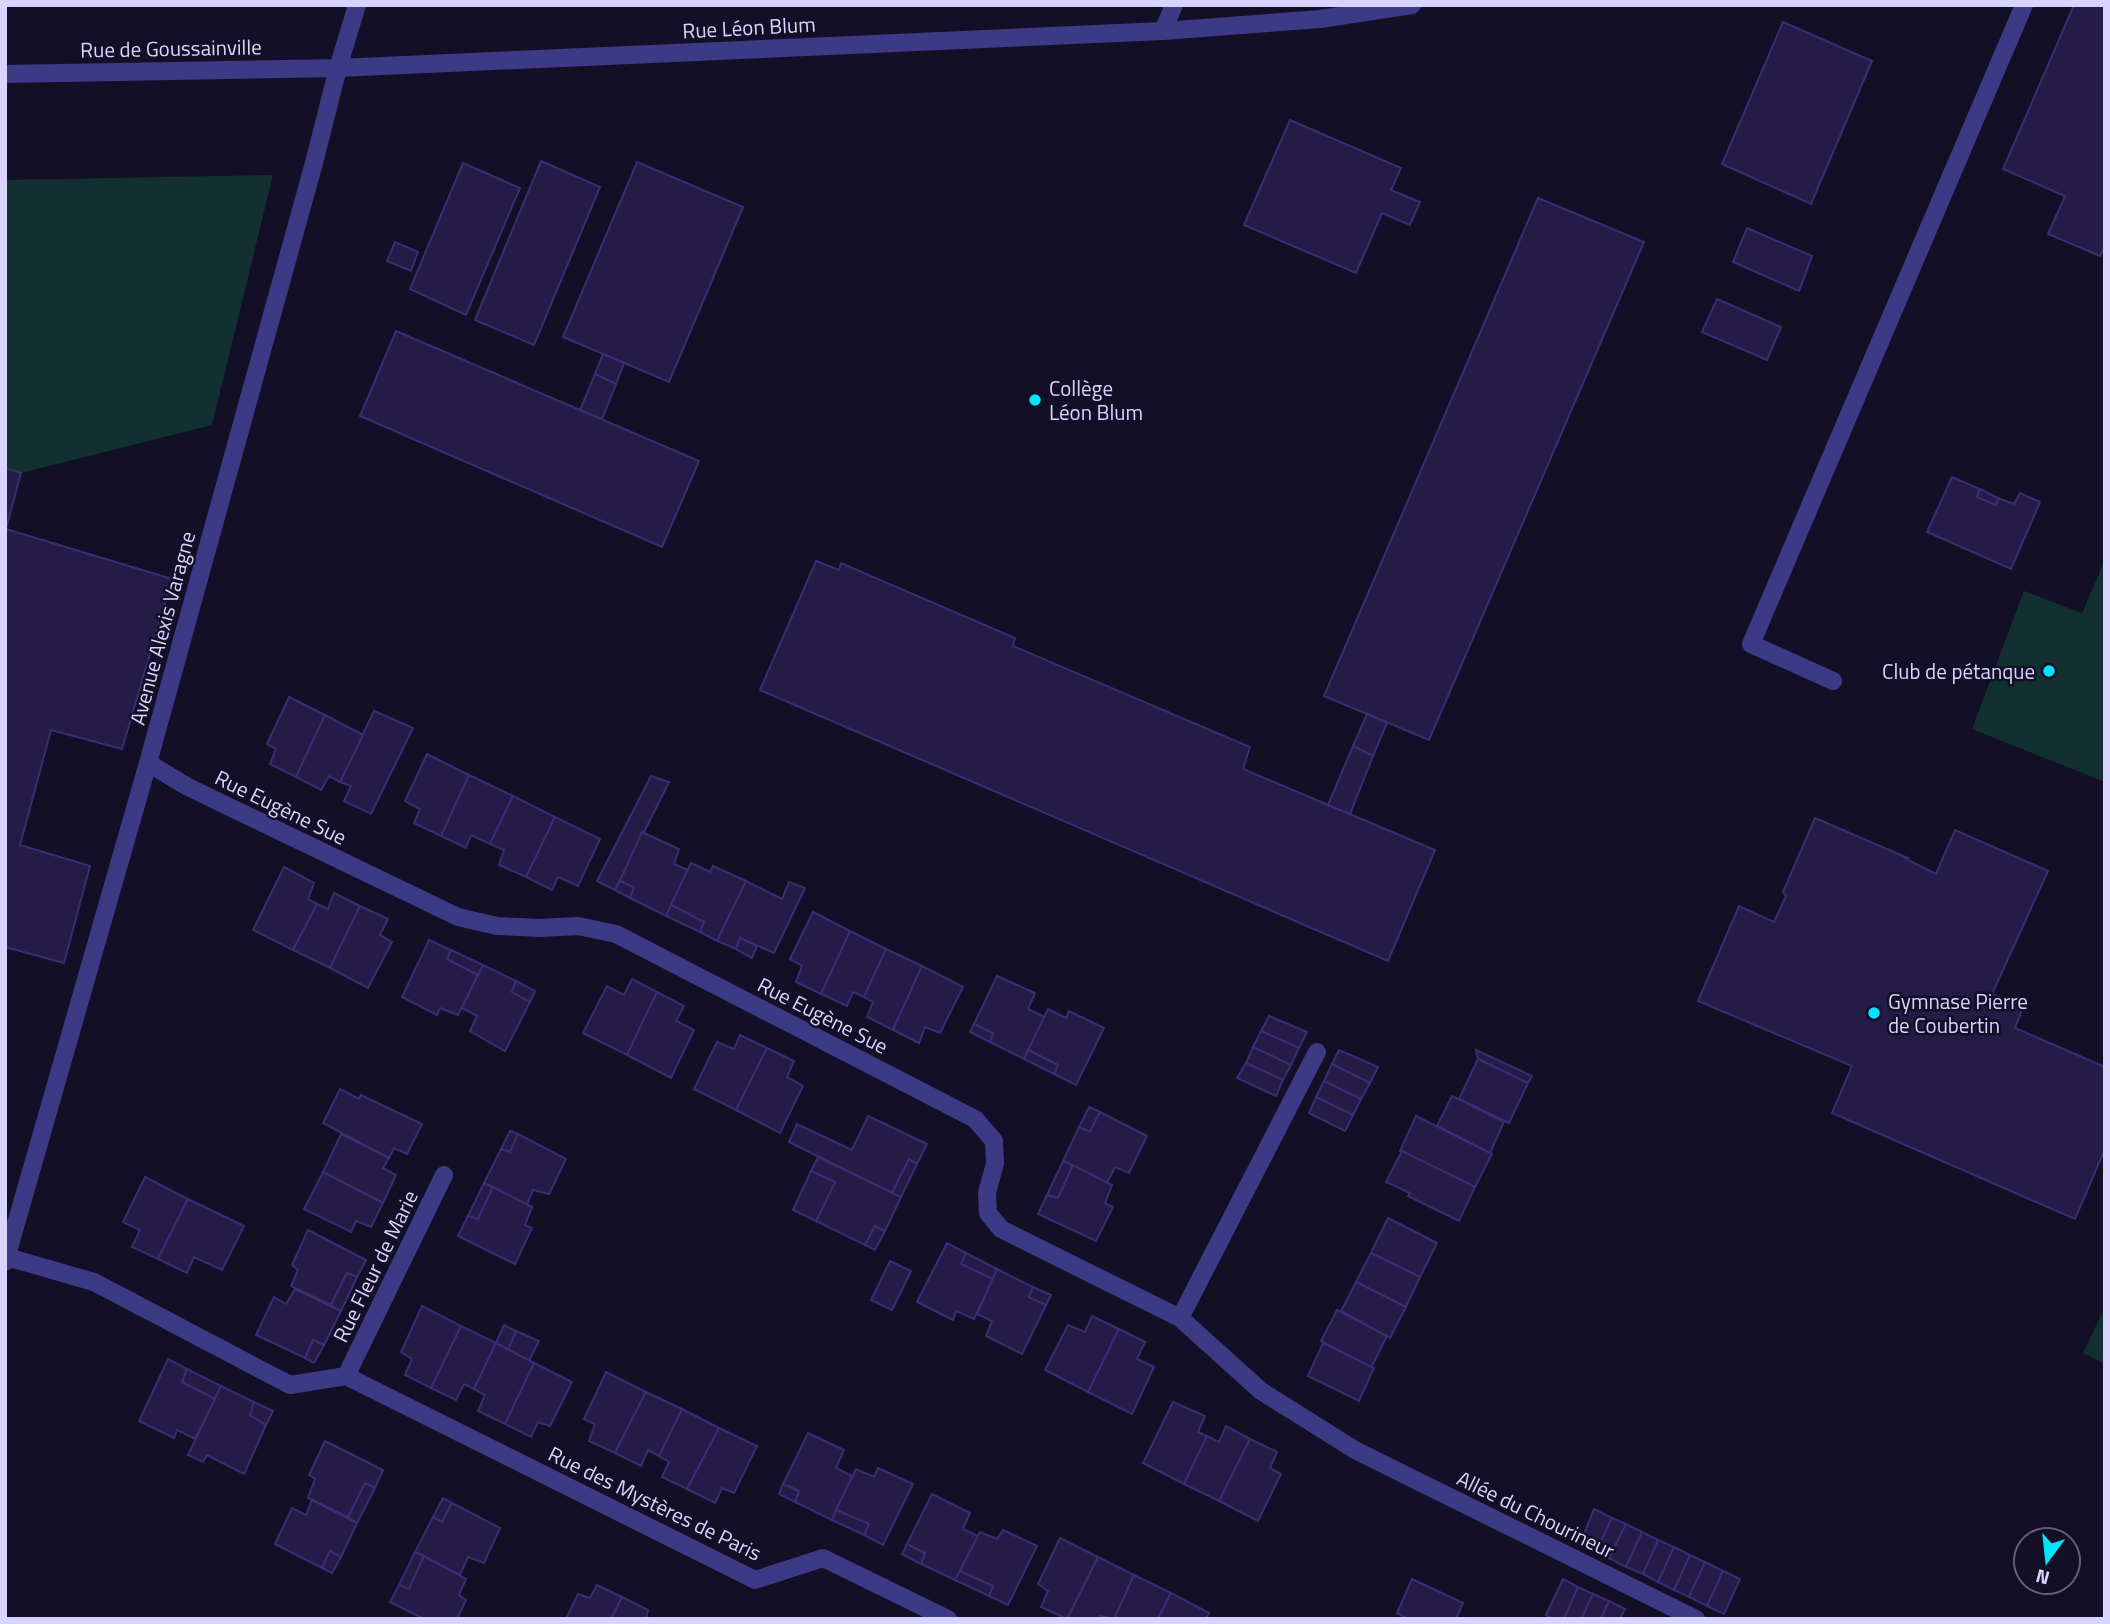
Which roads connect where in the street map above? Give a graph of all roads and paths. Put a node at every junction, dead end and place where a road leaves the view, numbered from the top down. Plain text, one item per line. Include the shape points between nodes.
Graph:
1 (357, 5) edge
2 (1174, 5) edge
3 (1412, 5) edge
4 (2024, 5) edge
5 (1163, 32) junction
6 (338, 68) junction
7 (5, 74) edge
8 (1833, 681) dead end
9 (148, 763) junction
10 (1317, 1052) dead end
11 (444, 1175) dead end
12 (6, 1259) edge
13 (1180, 1318) junction
14 (346, 1376) junction
15 (1355, 1450) joint
16 (948, 1619) edge
17 (1696, 1619) edge

1 - 6 street, Avenue Alexis Varagne
2 - 5 street
3 - 5 street, Rue Léon Blum via 1320,19
4 - 8 street via 1751,644
5 - 6 street, Rue Léon Blum
6 - 7 street, Rue de Goussainville
6 - 9 street, Avenue Alexis Varagne
9 - 12 street, Avenue Alexis Varagne
9 - 13 street, Rue Eugène Sue via 188,788 458,917 497,926 578,926 616,934 975,1119 994,1141 988,1213 1001,1229
10 - 13 street
11 - 14 street, Rue Fleur de Marie
12 - 14 street via 94,1282 290,1385
13 - 15 street, Rue Eugène Sue via 1261,1391
14 - 16 street, Rue des Mystères de Paris via 755,1580 823,1558
15 - 17 street, Allée du Chourineur

